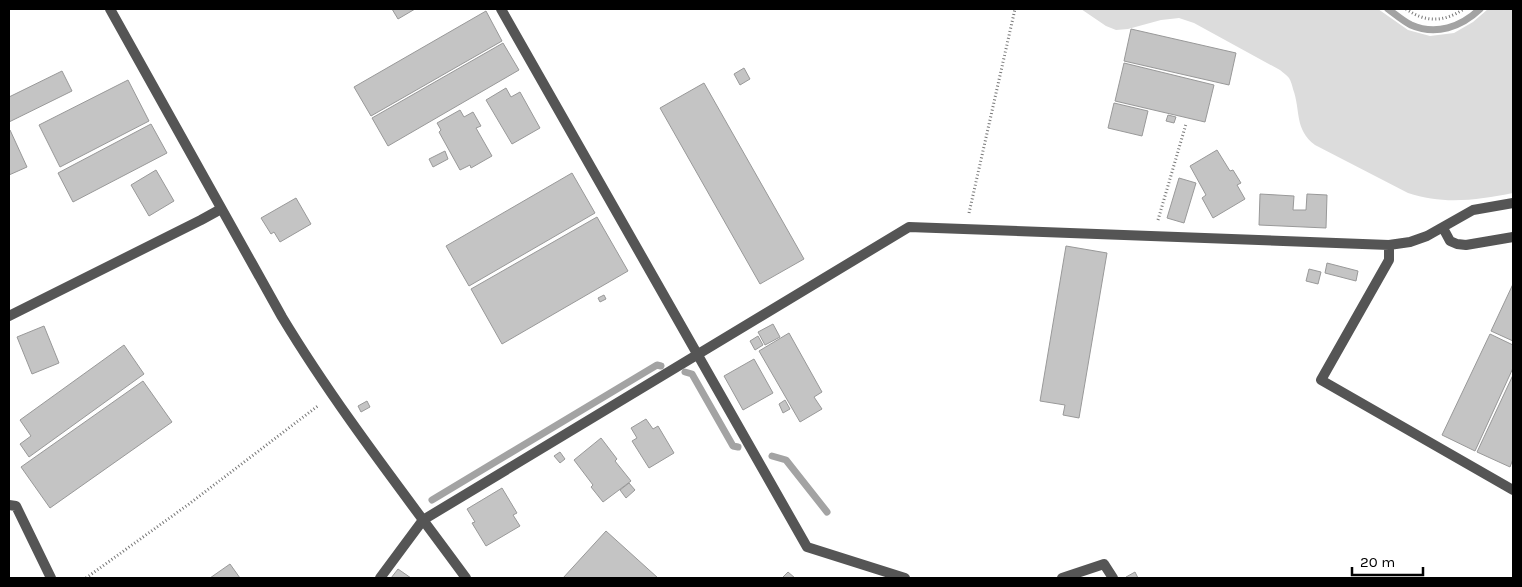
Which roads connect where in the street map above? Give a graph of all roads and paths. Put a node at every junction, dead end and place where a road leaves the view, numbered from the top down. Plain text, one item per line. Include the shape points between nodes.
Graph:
1 (110, 9) edge
2 (501, 9) edge
3 (1015, 9) edge
4 (1406, 9) edge
5 (1464, 9) edge
6 (1186, 124) dead end
7 (1513, 203) edge
8 (222, 209) junction
9 (1443, 228) junction
10 (968, 230) junction
11 (1156, 237) junction
12 (1513, 237) edge
13 (1389, 245) junction
14 (9, 316) edge
15 (698, 354) junction
16 (332, 396) junction
17 (1513, 490) edge
18 (9, 505) edge
19 (423, 520) junction
20 (51, 578) edge
21 (86, 578) edge
22 (380, 578) edge
23 (466, 578) edge
24 (905, 578) edge
25 (1062, 578) edge
26 (1113, 578) edge

1 - 8 street
2 - 15 street
3 - 10 path
4 - 5 path via 1432,20 1449,18
6 - 11 path via 1156,226
7 - 9 street via 1473,210
8 - 14 street
8 - 16 street via 282,317
9 - 12 street via 1450,240 1457,244
9 - 13 street via 1410,242
10 - 11 street
10 - 15 street via 908,227
11 - 13 street
13 - 17 street via 1389,260 1321,380
15 - 19 street
15 - 24 street via 807,547
16 - 19 street
16 - 21 path
18 - 20 street via 16,506
19 - 22 street
19 - 23 street
25 - 26 street via 1104,564

